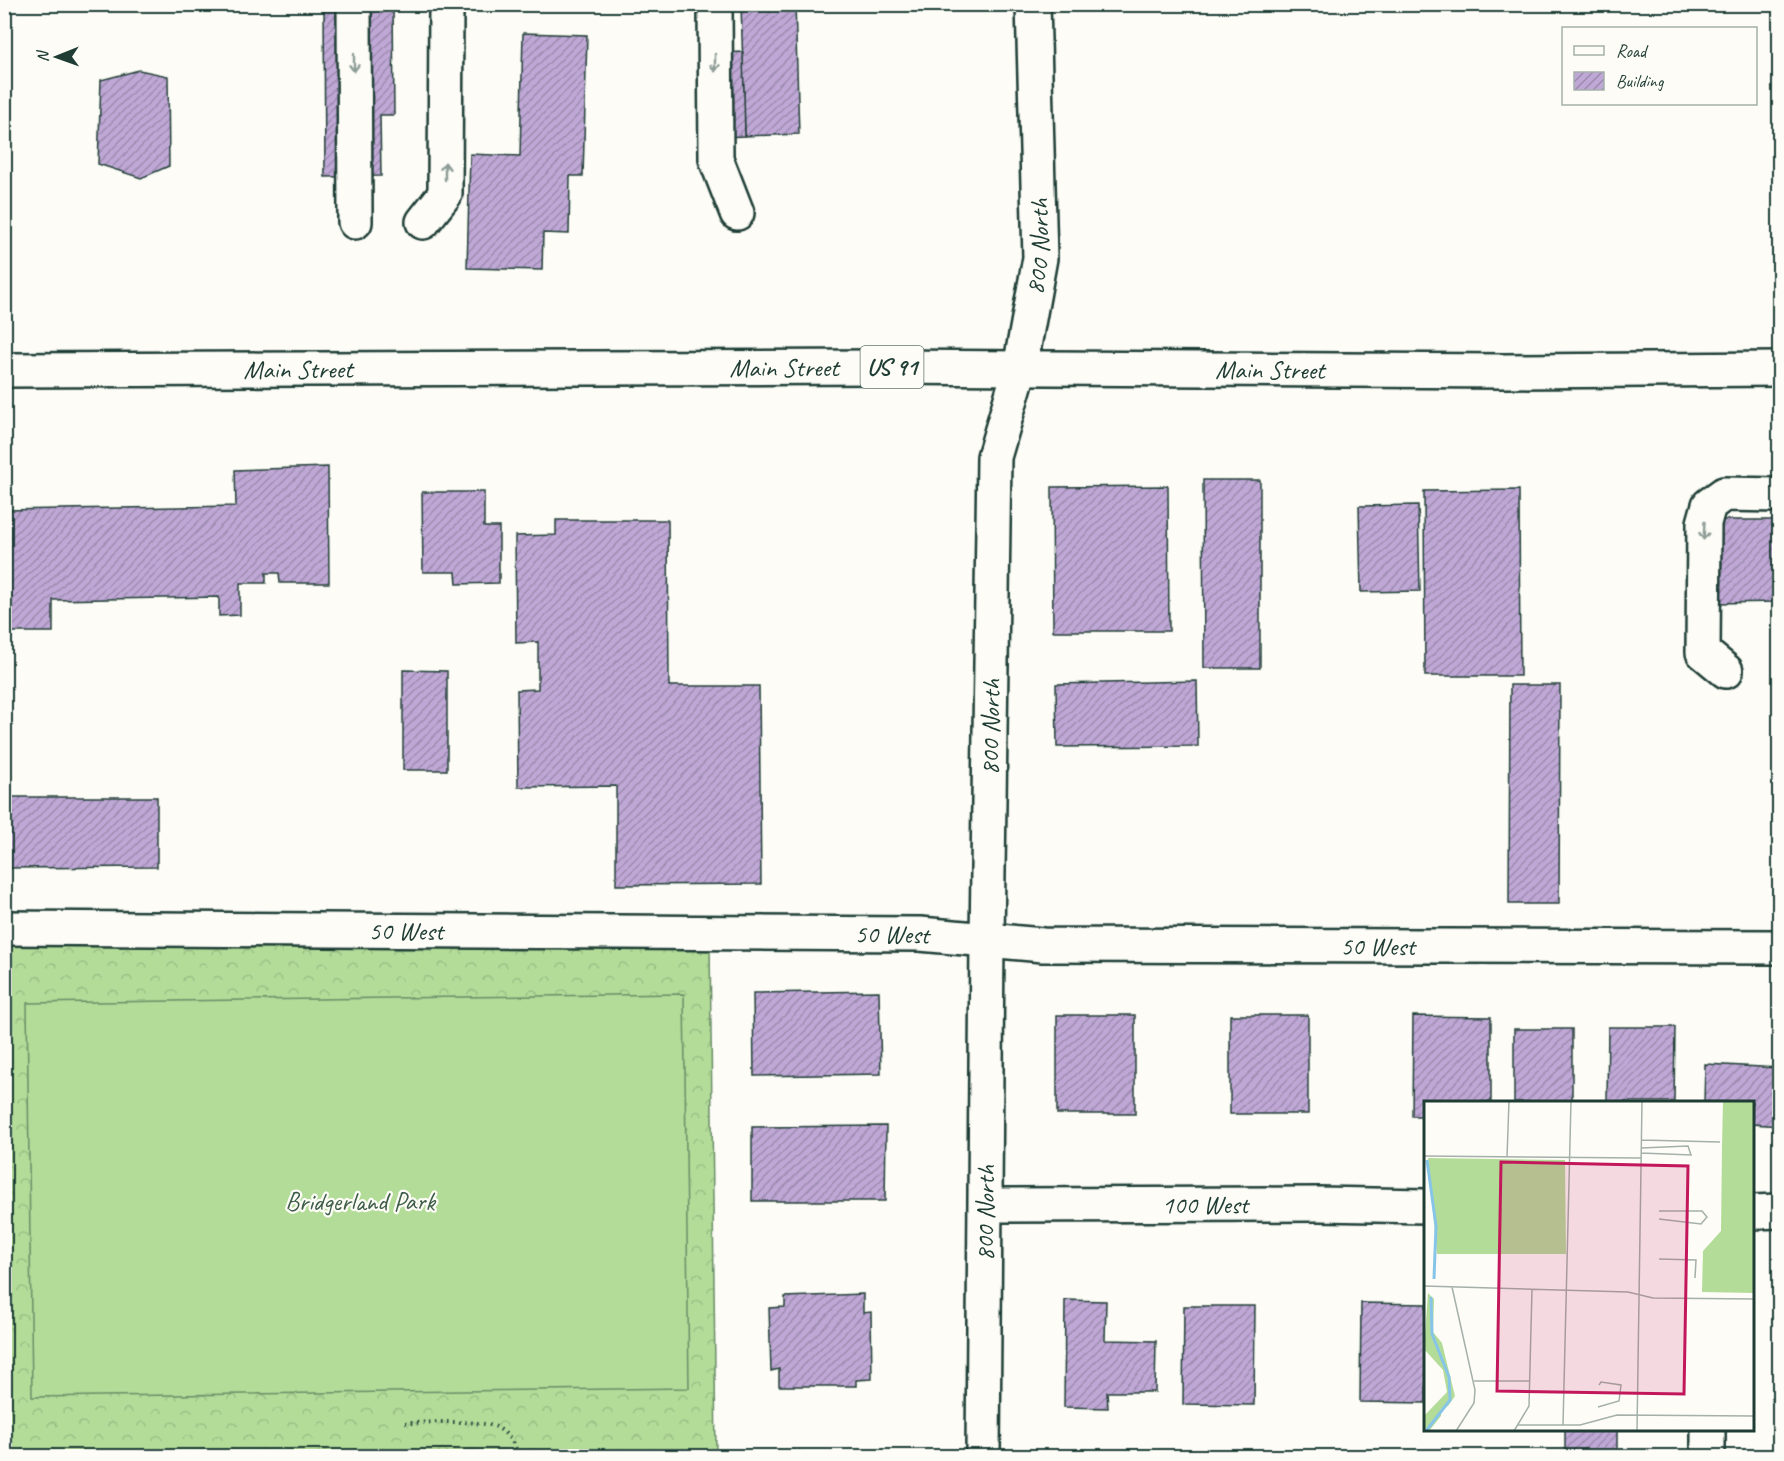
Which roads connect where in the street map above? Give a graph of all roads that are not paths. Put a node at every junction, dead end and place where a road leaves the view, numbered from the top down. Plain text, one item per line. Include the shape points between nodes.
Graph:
1 (354, 4) edge
2 (446, 4) edge
3 (715, 4) edge
4 (1034, 4) edge
5 (737, 213) dead end
6 (355, 222) dead end
7 (423, 222) dead end
8 (1020, 368) junction
9 (1779, 369) edge
10 (4, 370) edge
11 (1779, 495) edge
12 (1726, 670) dead end
13 (4, 928) edge
14 (987, 939) junction
15 (1779, 947) edge
16 (986, 1205) junction
17 (1424, 1206) edge
18 (1779, 1210) edge
19 (1754, 1212) edge
20 (1707, 1431) edge
21 (983, 1456) edge
22 (1708, 1456) edge

1 -> 6 street
7 -> 2 street via 445,194
3 -> 5 street via 716,159
4 - 8 street, 800 North via 1040,258
8 - 9 street, Main Street / US 91
8 - 10 street, Main Street / US 91
8 - 14 street, 800 North via 994,457
11 -> 12 street via 1724,494 1709,505 1704,523 1702,652
13 - 14 street, 50 West via 908,934
14 - 15 street, 50 West via 1055,945
14 - 16 street, 800 North
16 - 17 street, 100 West
16 - 21 street, 800 North
18 - 19 street
20 - 22 street

